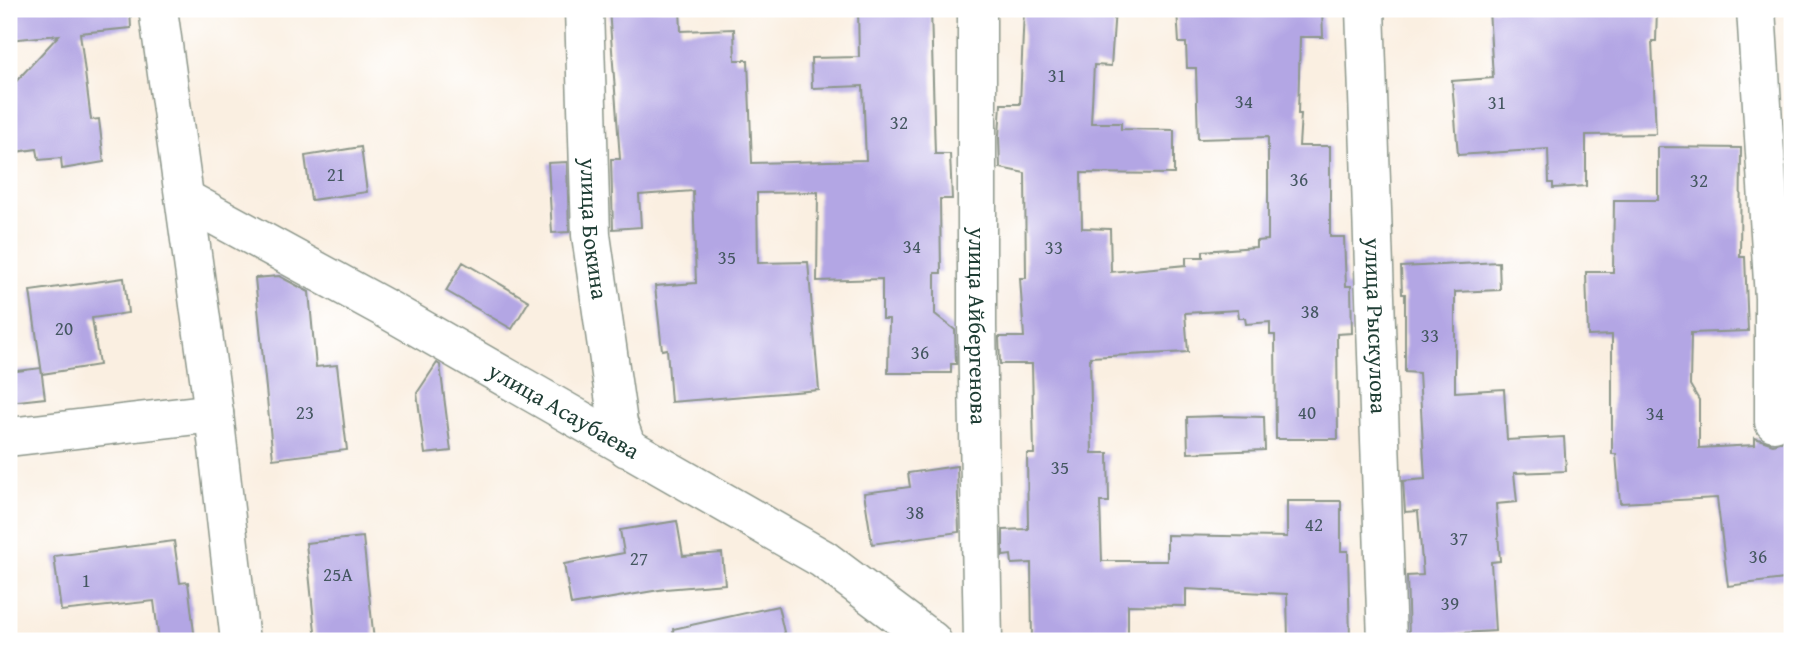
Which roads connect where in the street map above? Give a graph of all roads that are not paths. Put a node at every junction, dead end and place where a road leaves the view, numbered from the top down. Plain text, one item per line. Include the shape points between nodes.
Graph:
1 (159, 9) edge
2 (584, 9) edge
3 (977, 9) edge
4 (1365, 9) edge
5 (1756, 9) edge
6 (185, 199) junction
7 (214, 413) junction
8 (1774, 422) dead end
9 (9, 437) edge
10 (627, 449) junction
11 (240, 641) edge
12 (932, 641) edge
13 (983, 641) edge
14 (1387, 641) edge

1 - 6 street
2 - 10 street, улица Бокина via 591,235 618,423
3 - 13 street, улица Айбергенова
4 - 14 street, улица Рыскулова
5 - 8 street via 1774,298
6 - 7 street
6 - 10 street, улица Асаубаева
7 - 9 street
7 - 11 street
10 - 12 street, улица Асаубаева via 823,559

